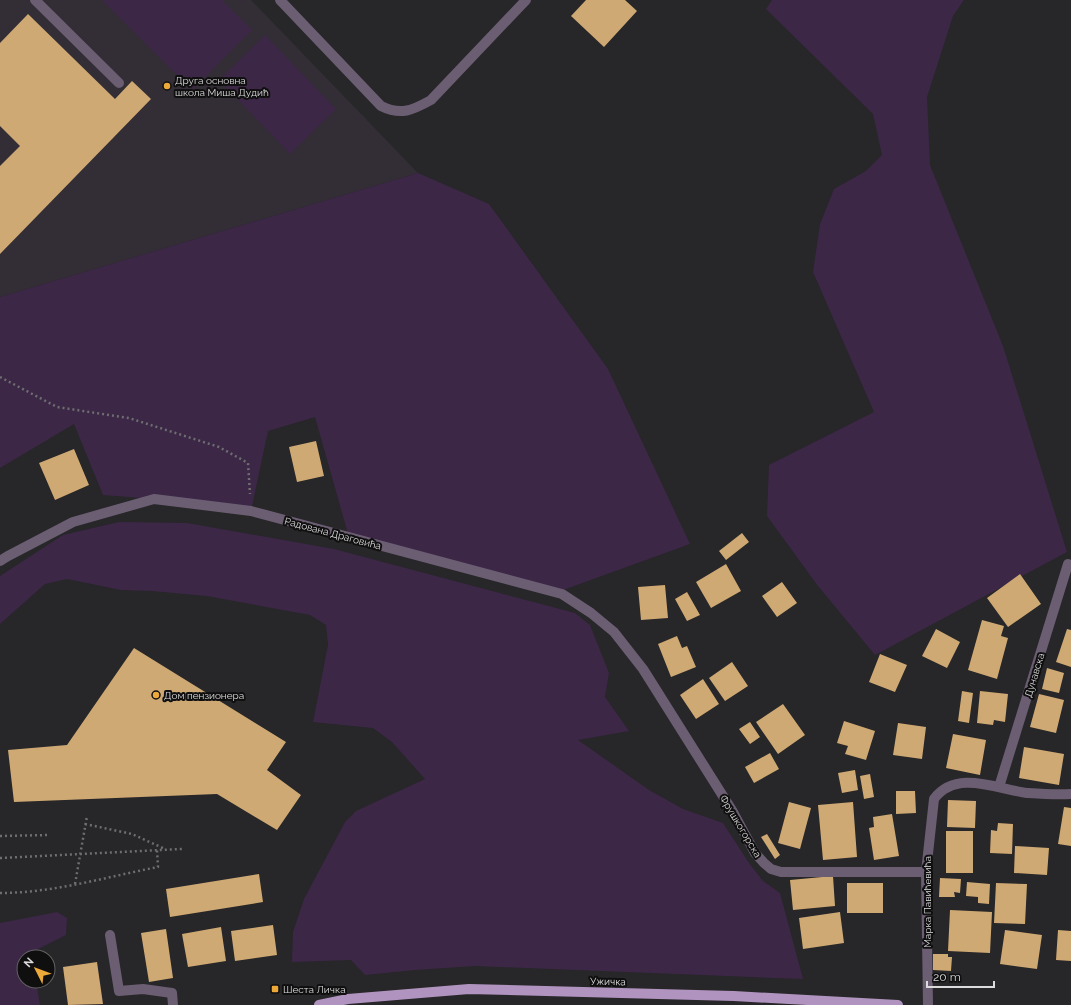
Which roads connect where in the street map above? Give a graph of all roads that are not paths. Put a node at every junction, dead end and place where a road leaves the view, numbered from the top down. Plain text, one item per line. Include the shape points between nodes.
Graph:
1 (35, 0) edge
2 (280, 0) edge
3 (526, 0) edge
4 (119, 83) dead end
5 (0, 561) edge
6 (1068, 564) dead end
7 (643, 669) joint
8 (999, 786) junction
9 (1071, 794) edge
10 (926, 872) junction
11 (110, 935) dead end
12 (174, 1005) edge
13 (319, 1005) edge
14 (898, 1005) edge
15 (928, 1005) edge

1 - 4 street
2 - 3 street via 381,106 403,112 431,100
5 - 7 street, Радована Драговића via 73,522 154,499 251,510 562,594 592,613 614,632
6 - 8 street, Дунавска
7 - 10 street, Фрушкогорска via 733,812 755,853 771,869 781,872
8 - 9 street, Марка Павићевића via 1026,792
8 - 10 street, Марка Павићевића via 969,782 940,791 933,804
10 - 15 street, Марка Павићевића
11 - 12 street via 119,991 144,989 172,993
13 - 14 main road, Ужичка via 348,999 469,989 734,996

